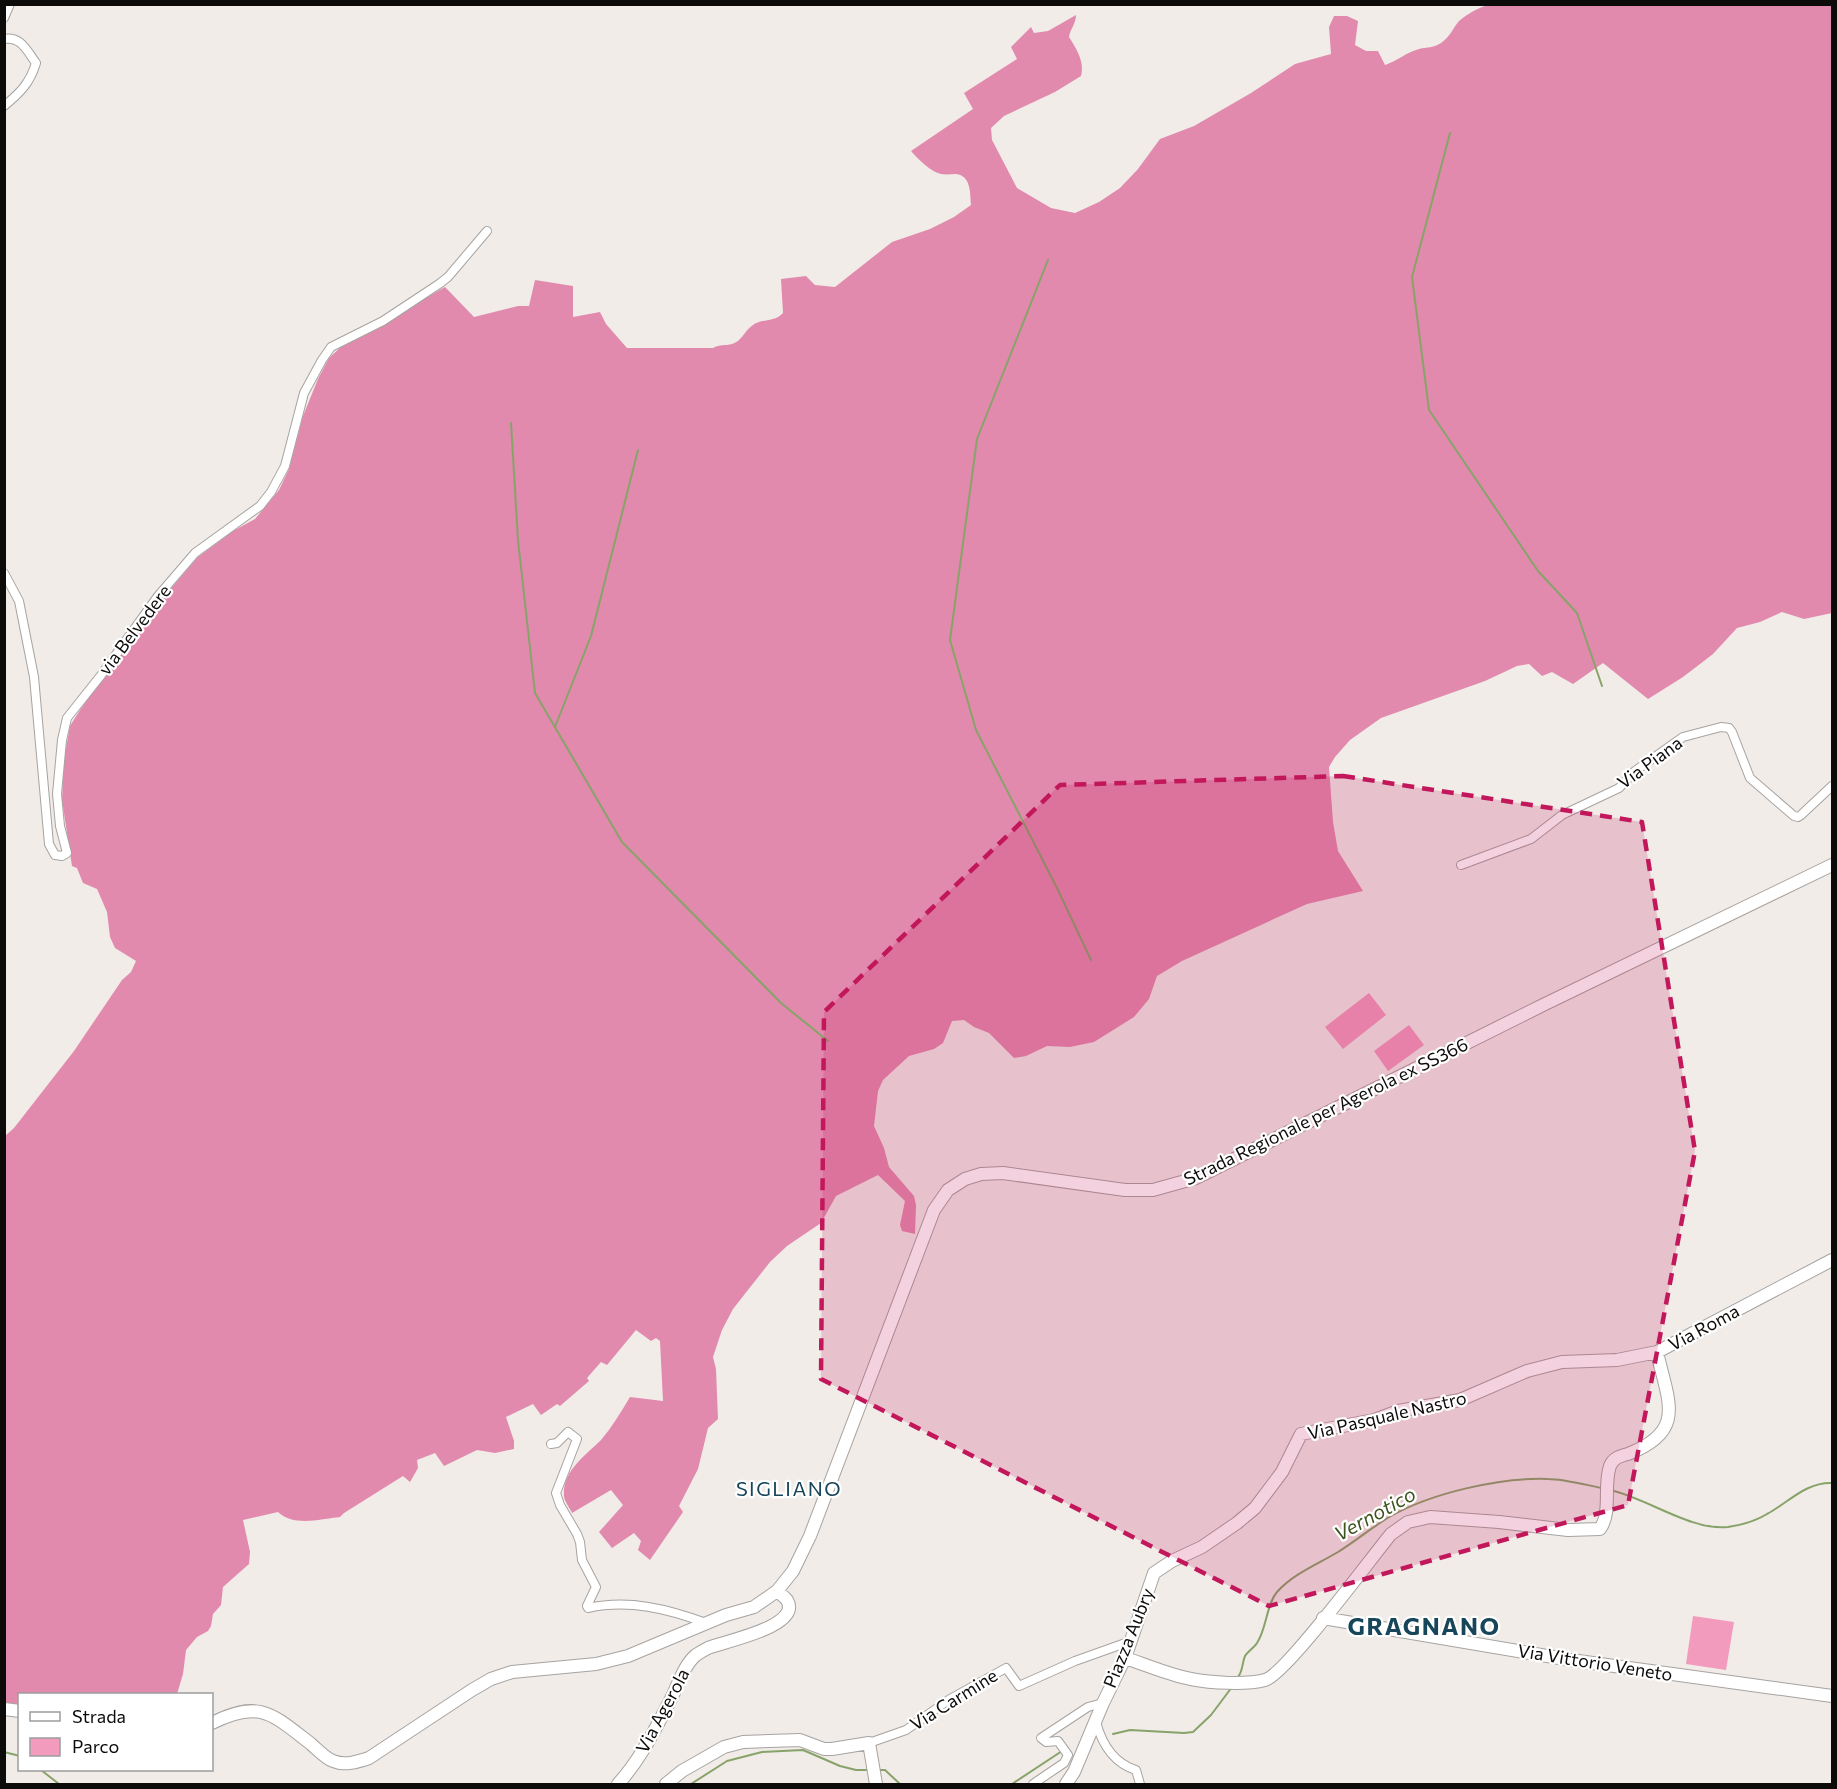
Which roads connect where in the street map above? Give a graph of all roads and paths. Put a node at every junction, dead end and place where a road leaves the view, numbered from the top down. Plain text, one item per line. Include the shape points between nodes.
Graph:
1 (10, 4) edge
2 (4, 18) edge
3 (4, 39) edge
4 (4, 106) edge
5 (487, 231) dead end
6 (4, 573) edge
7 (1833, 786) edge
8 (1461, 865) dead end
9 (1833, 865) edge
10 (1833, 1260) edge
11 (1657, 1352) junction
12 (1565, 1361) joint
13 (551, 1444) dead end
14 (1154, 1573) joint
15 (777, 1591) junction
16 (1323, 1618) junction
17 (706, 1623) junction
18 (1131, 1641) junction
19 (1125, 1658) junction
20 (1833, 1696) edge
21 (1102, 1703) junction
22 (1096, 1722) junction
23 (213, 1723) edge
24 (870, 1749) junction
25 (618, 1785) edge
26 (666, 1785) edge
27 (876, 1785) edge
28 (1033, 1785) edge
29 (1066, 1785) edge
30 (1140, 1785) edge

1 - 2 street
3 - 4 street via 20,41 36,63 24,89
5 - 6 street, via Belvedere via 439,284 383,321 332,347 304,393 285,466 271,492 260,506 195,554 67,718 57,794 67,853 62,856 55,855 49,844 34,676 20,601
7 - 8 street, Via Piana via 1802,815 1794,816 1750,778 1732,732 1721,727 1671,744 1619,788 1562,815 1532,839
9 - 15 street, Strada Regionale per Agerola ex SS366 via 1196,1178 1153,1190 1125,1190 992,1173 965,1179 948,1190 934,1210 810,1536 793,1571
10 - 11 street, Via Roma
11 - 12 street, Via Roma via 1617,1360
11 - 16 street via 1670,1411 1667,1424 1654,1442 1616,1458 1610,1466 1600,1529 1568,1530 1430,1517 1408,1522 1390,1534
12 - 14 street, Via Pasquale Nastro via 1527,1371 1460,1400 1301,1434 1282,1472 1255,1508 1202,1547
13 - 17 street via 568,1432 577,1439 556,1493 596,1587 588,1608 656,1607
14 - 18 street, Piazza Aubry
15 - 17 street, Strada Regionale per Agerola ex SS366 via 754,1607
15 - 25 street, Via Agerola via 789,1605 770,1628 708,1648 689,1662 642,1753
16 - 19 street via 1293,1657 1265,1680 1191,1679
16 - 20 street, Via Vittorio Veneto via 1571,1660
17 - 23 street, Strada Regionale per Agerola ex SS366 via 628,1656 596,1664 512,1672 491,1679 369,1758 349,1764 332,1761 265,1712 245,1711
18 - 19 street, Piazza Aubry
18 - 24 street, Via Carmine via 1019,1686 1006,1668
19 - 21 street, Piazza Aubry
21 - 22 street, Piazza Aubry
21 - 28 street via 1088,1707 1041,1738 1046,1742 1058,1741 1068,1755
22 - 29 street, Piazza Aubry
22 - 30 street via 1113,1757 1136,1770
24 - 26 street via 824,1749 800,1740 743,1742 724,1747
24 - 27 street

